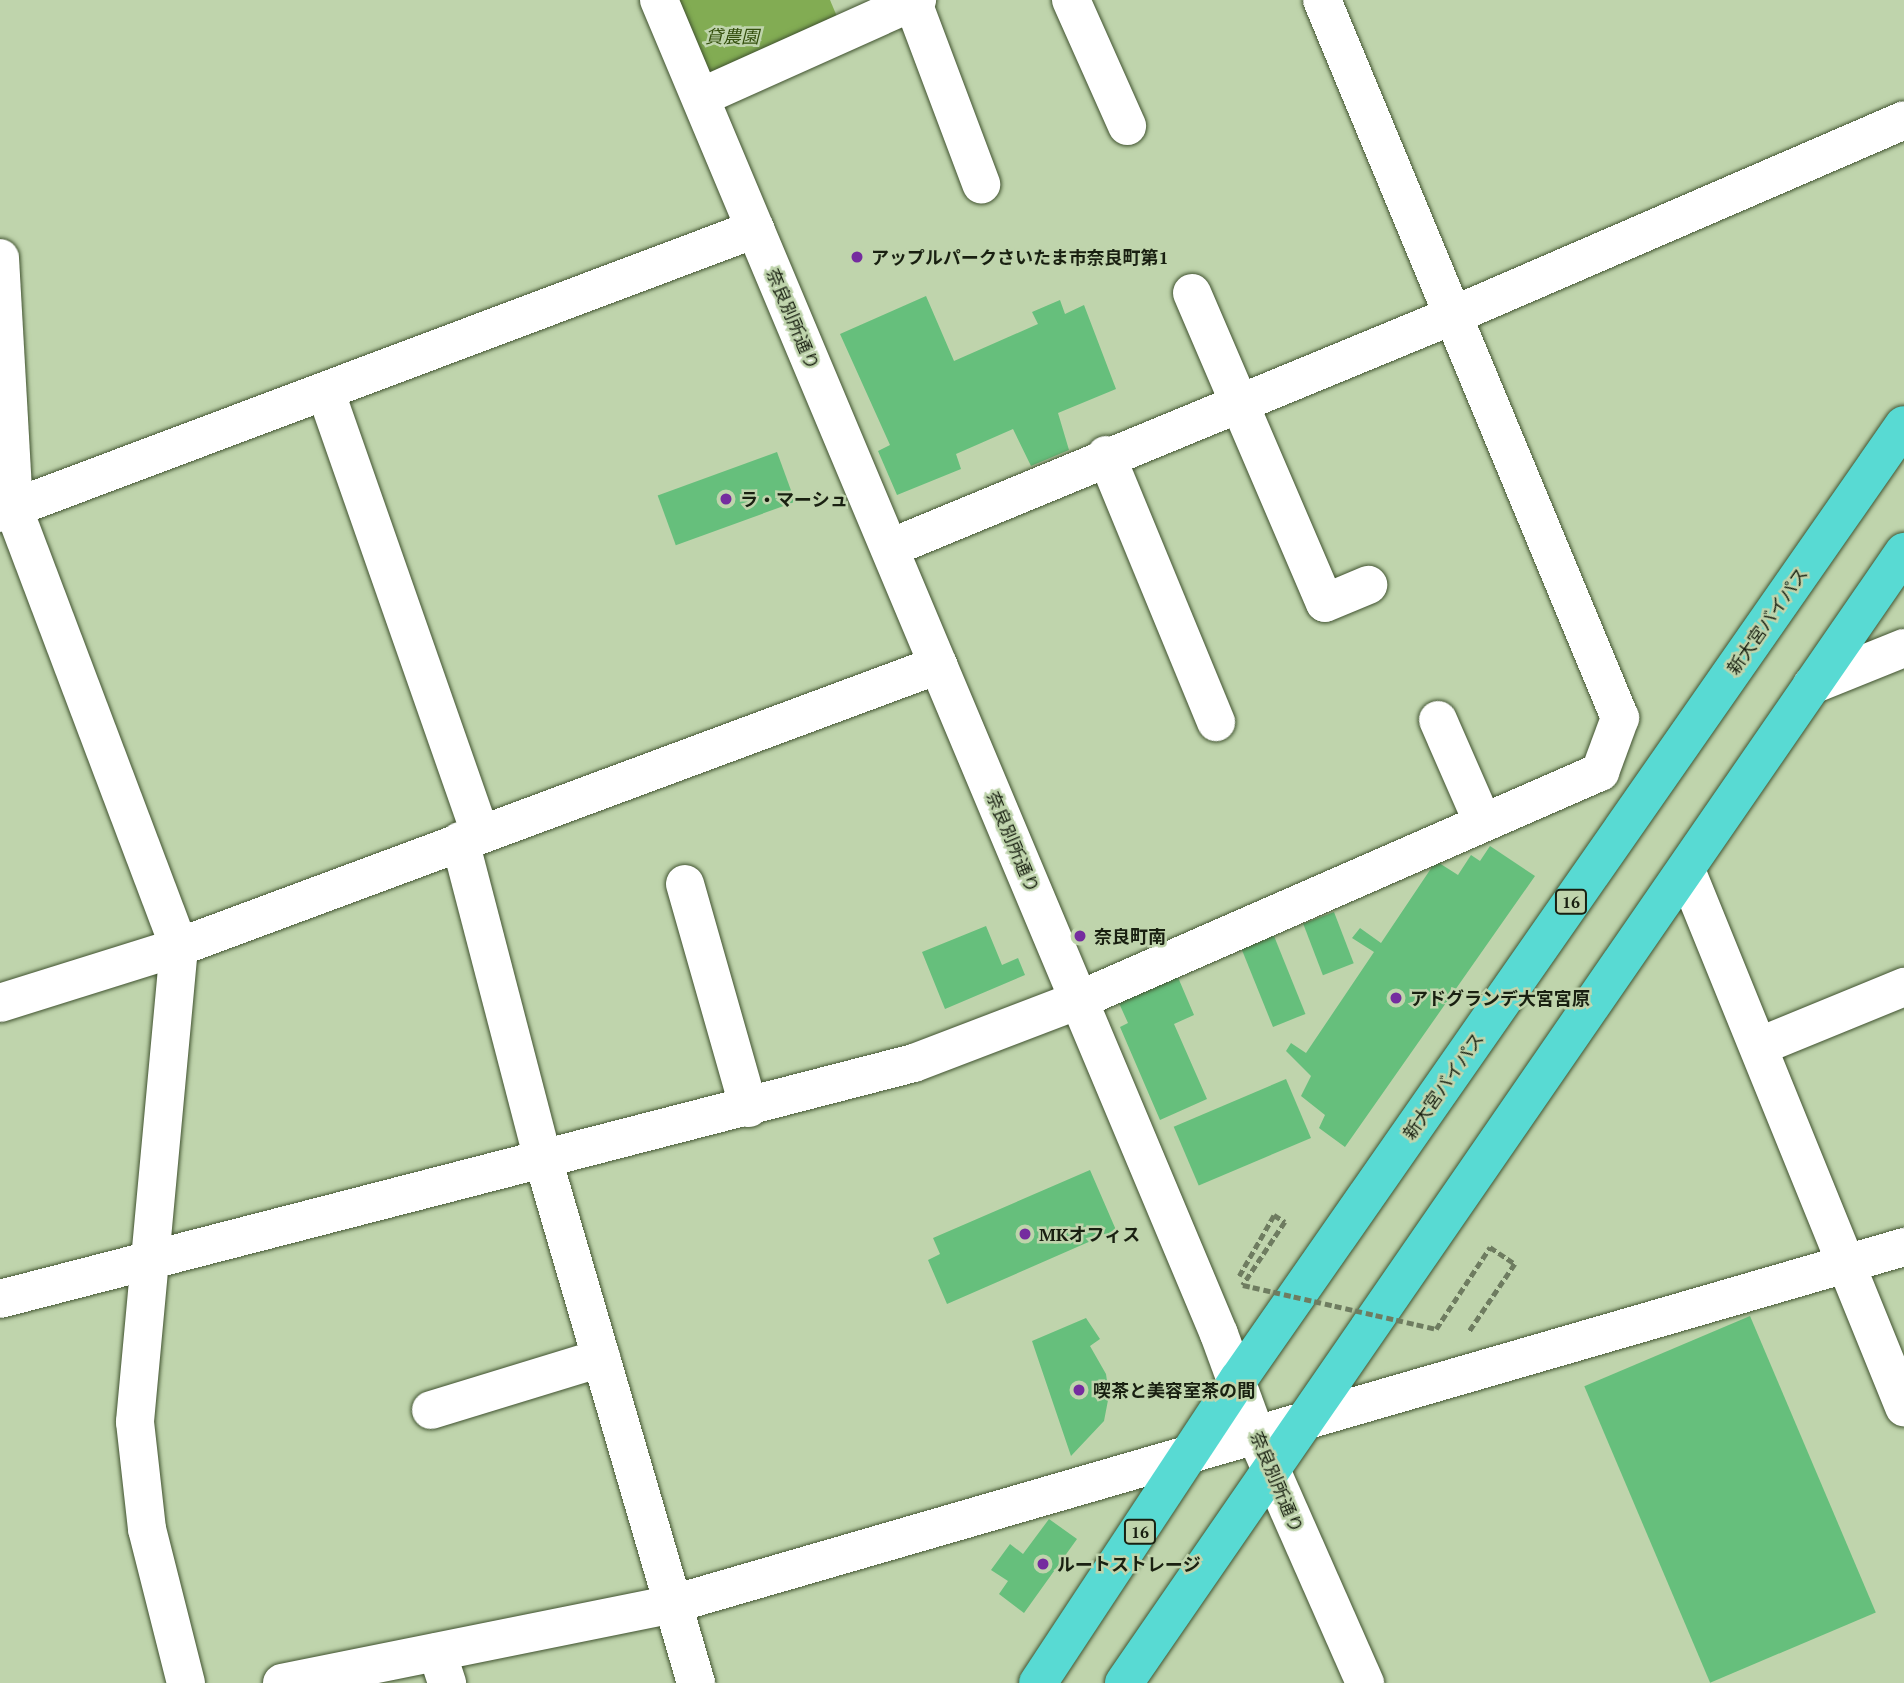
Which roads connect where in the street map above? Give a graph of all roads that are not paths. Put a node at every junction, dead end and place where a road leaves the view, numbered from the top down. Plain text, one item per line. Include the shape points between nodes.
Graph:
1 (659, 0) edge
2 (1071, 0) edge
3 (1322, 0) edge
4 (914, 1) edge
5 (701, 97) junction
6 (1904, 120) edge
7 (1128, 126) dead end
8 (981, 184) dead end
9 (755, 229) junction
10 (0, 258) edge
11 (1192, 293) dead end
12 (1454, 315) junction
13 (326, 393) junction
14 (1238, 402) junction
15 (1904, 425) edge
16 (1106, 455) junction
17 (7, 511) edge
18 (890, 548) junction
19 (1904, 552) edge
20 (1368, 585) dead end
21 (1904, 648) edge
22 (938, 664) junction
23 (1812, 685) junction
24 (1438, 720) dead end
25 (1216, 722) dead end
26 (1483, 823) junction
27 (470, 837) junction
28 (1686, 870) junction
29 (685, 884) dead end
30 (178, 947) junction
31 (1904, 987) edge
32 (1079, 1000) junction
33 (0, 1003) edge
34 (1760, 1046) junction
35 (749, 1108) junction
36 (543, 1159) junction
37 (1904, 1247) edge
38 (150, 1260) junction
39 (1846, 1263) junction
40 (0, 1298) edge
41 (601, 1359) junction
42 (1238, 1380) junction
43 (1904, 1407) edge
44 (431, 1410) dead end
45 (1304, 1424) junction
46 (1263, 1453) junction
47 (1191, 1455) junction
48 (673, 1604) junction
49 (441, 1668) edge
50 (186, 1683) edge
51 (282, 1683) edge
52 (696, 1683) edge
53 (1038, 1683) edge
54 (1124, 1683) edge
55 (1365, 1683) edge

1 - 5 street, 奈良別所通り
2 - 7 street
3 - 12 street
4 - 5 street
4 - 8 street
5 - 9 street, 奈良別所通り
6 - 12 street
9 - 13 street
9 - 18 street, 奈良別所通り
10 - 17 street
11 - 14 street
12 - 14 street
12 - 26 street via 1620,718 1600,772
13 - 17 street
13 - 27 street
14 - 16 street
14 - 20 street via 1325,603
15 - 42 highway, 新大宮バイパス / 16
16 - 18 street
16 - 25 street
17 - 30 street
18 - 22 street, 奈良別所通り
19 - 23 highway
21 - 23 street
22 - 27 street
22 - 32 street, 奈良別所通り
23 - 28 highway
24 - 26 street
26 - 32 street
27 - 30 street
27 - 36 street
28 - 34 street
28 - 45 highway
29 - 35 street
30 - 33 street
30 - 38 street
31 - 34 street
32 - 35 street via 914,1063
32 - 42 street, 奈良別所通り
34 - 39 street
35 - 36 street
36 - 38 street
36 - 41 street
37 - 39 street
38 - 40 street
38 - 50 street via 136,1472
39 - 43 street
39 - 45 street
41 - 44 street
41 - 48 street
42 - 46 street, 奈良別所通り
42 - 47 highway, 新大宮バイパス / 16
45 - 46 highway
46 - 47 street
46 - 54 highway
46 - 55 street, 奈良別所通り
47 - 48 street
47 - 53 highway, 新大宮バイパス / 16
48 - 49 street
48 - 52 street
49 - 51 street

